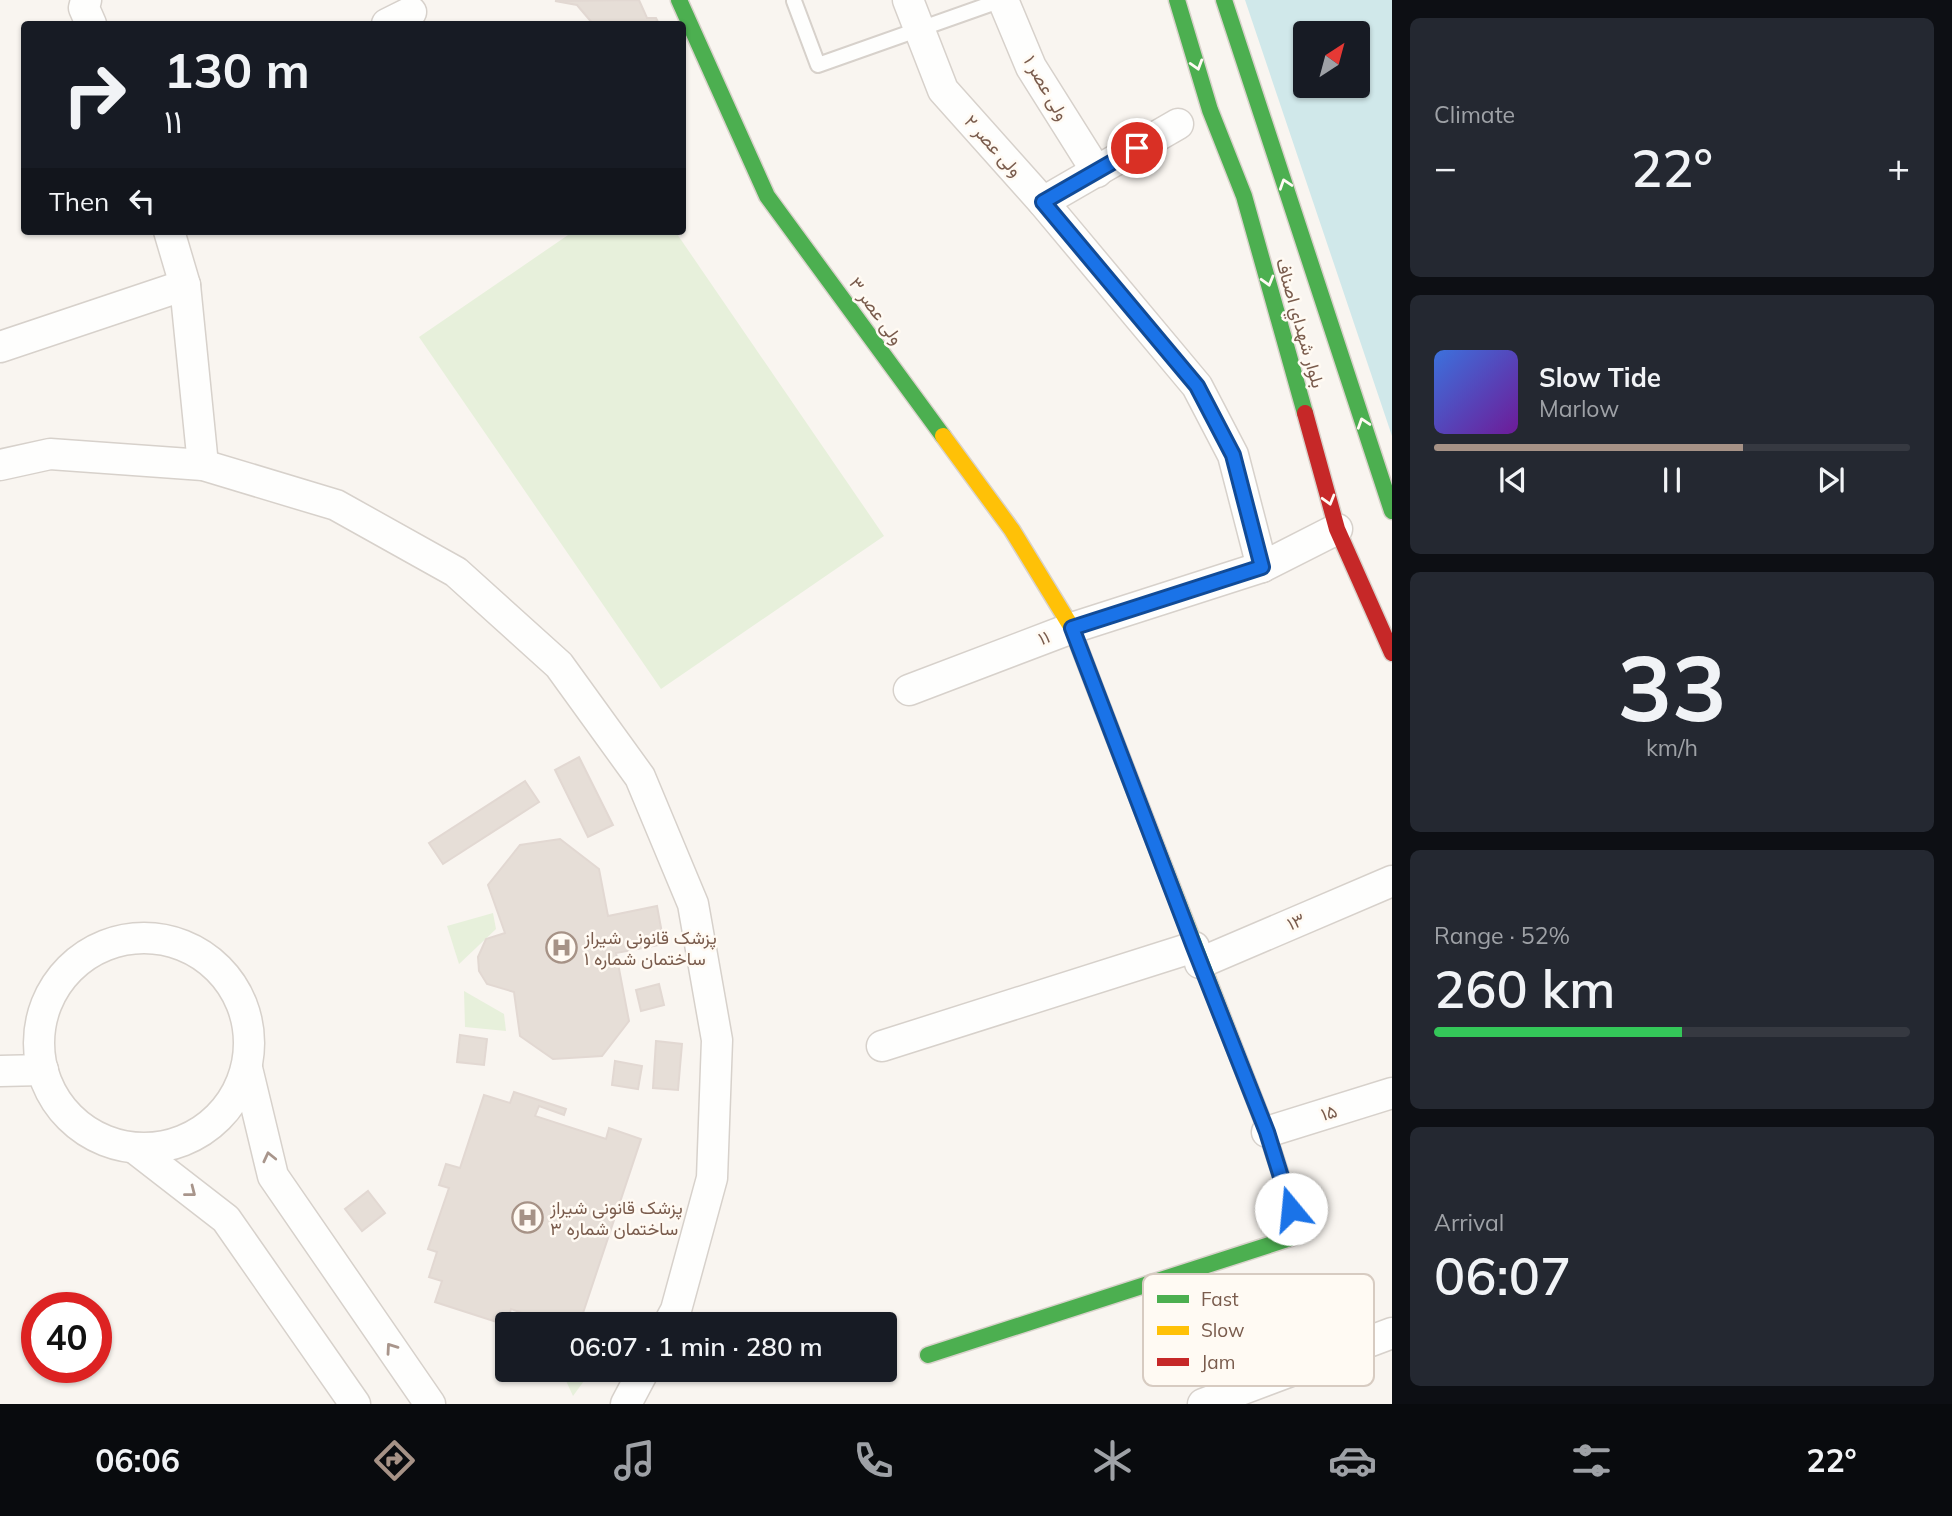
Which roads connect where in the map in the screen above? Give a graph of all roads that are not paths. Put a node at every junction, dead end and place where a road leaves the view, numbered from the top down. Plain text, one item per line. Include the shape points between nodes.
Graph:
1 (86, 0) edge
2 (679, 0) edge
3 (908, 0) edge
4 (1002, 0) edge
5 (1177, 0) edge
6 (1224, 0) edge
7 (794, 1) edge
8 (90, 21) edge
9 (919, 29) junction
10 (1178, 124) dead end
11 (1097, 172) junction
12 (1043, 202) junction
13 (170, 235) edge
14 (185, 285) junction
15 (0, 344) edge
16 (0, 465) edge
17 (203, 465) junction
18 (1392, 511) edge
19 (1337, 529) junction
20 (1262, 567) junction
21 (1072, 628) junction
22 (1392, 653) edge
23 (909, 691) dead end
24 (1392, 881) edge
25 (1197, 955) junction
26 (882, 1046) dead end
27 (247, 1068) junction
28 (43, 1070) junction
29 (0, 1071) edge
30 (1392, 1093) edge
31 (1267, 1132) junction
32 (137, 1150) junction
33 (1179, 1274) edge
34 (1143, 1286) edge
35 (675, 1312) edge
36 (1392, 1333) edge
37 (1374, 1340) edge
38 (928, 1355) dead end
39 (638, 1382) edge
40 (1251, 1386) edge
41 (355, 1404) edge
42 (430, 1404) edge
43 (626, 1404) edge
44 (1203, 1404) edge

1 - 8 street
2 - 21 street, ولی عصر ۳ via 767,196 1012,530
3 - 9 street, ولی عصر ۲
4 - 9 lane
4 - 11 street, ولی عصر ۱ via 1031,67
5 -> 19 street, بلوار شهداي اصناف via 1210,110 1244,196
18 -> 6 street, بلوار شهداي اصناف
7 - 9 lane via 818,65
9 - 12 street, ولی عصر ۲ via 943,90
10 - 11 street
11 - 12 street
12 - 20 street, ولی عصر ۲ via 1197,386 1233,455
13 - 14 street
14 - 15 street
14 - 17 street
16 - 17 street via 50,454
17 - 35 street via 335,505 456,572 559,665 640,777 693,904 717,1040 712,1178
19 - 20 street, ۱۱
19 - 22 street, بلوار شهداي اصناف
20 - 21 street, ۱۱
21 - 23 street, ۱۱
21 - 25 street, ولی عصر ۳
24 - 25 street, ۱۳
25 - 26 street, ۱۳
25 - 31 street, ولی عصر ۳
27 - 28 street via 250,1032 239,996 220,969 193,950 162,939 129,938 98,947 71,965 51,991 39,1022 38,1055
27 - 32 street via 233,1102 207,1129 174,1146
42 -> 27 street via 273,1176
28 - 29 street
28 - 32 street via 49,1091 71,1120 101,1141
30 - 31 street, ۱۵
31 - 33 street, ولی عصر ۳ via 1300,1235
32 -> 41 street via 226,1219
34 - 38 street, ولی عصر ۳
36 - 37 street
39 - 43 street
40 - 44 street

